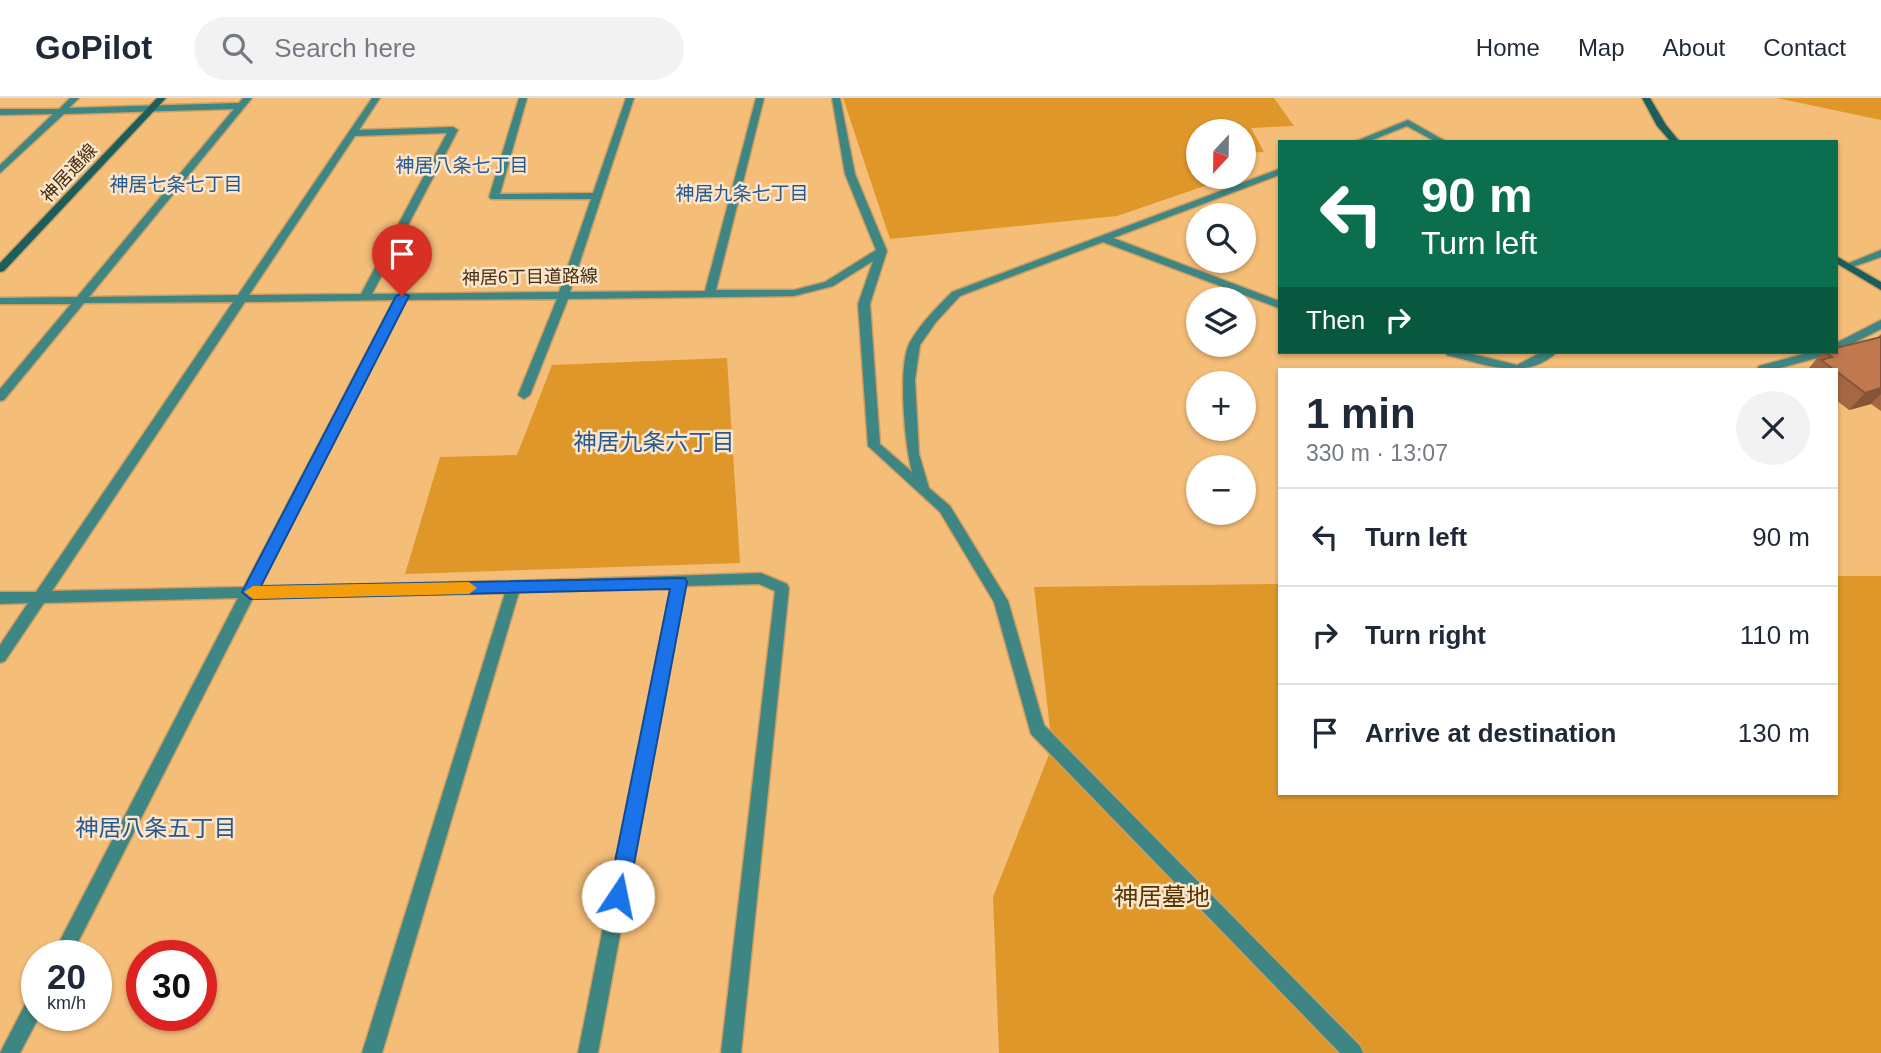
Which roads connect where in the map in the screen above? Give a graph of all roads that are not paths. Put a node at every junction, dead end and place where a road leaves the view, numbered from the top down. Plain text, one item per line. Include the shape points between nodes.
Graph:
1 (75, 98) edge
2 (162, 98) edge
3 (376, 98) edge
4 (523, 98) edge
5 (630, 98) edge
6 (760, 98) edge
7 (836, 98) edge
8 (1646, 98) edge
9 (244, 102) edge
10 (152, 109) junction
11 (61, 111) junction
12 (0, 112) edge
13 (352, 133) junction
14 (1363, 140) edge
15 (1440, 140) edge
16 (1674, 140) edge
17 (0, 170) edge
18 (1278, 172) edge
19 (595, 195) junction
20 (1105, 239) junction
21 (882, 251) junction
22 (1881, 253) edge
23 (1838, 260) edge
24 (1847, 266) junction
25 (0, 269) edge
26 (1881, 287) edge
27 (710, 293) junction
28 (564, 294) junction
29 (402, 296) junction
30 (365, 297) junction
31 (241, 298) junction
32 (80, 300) junction
33 (0, 301) edge
34 (1278, 305) edge
35 (1881, 324) edge
36 (1838, 347) edge
37 (1459, 354) edge
38 (1547, 354) edge
39 (1817, 354) edge
40 (1514, 368) edge
41 (1520, 368) edge
42 (1767, 368) edge
43 (524, 395) dead end
44 (0, 397) edge
45 (923, 490) junction
46 (679, 582) junction
47 (514, 587) junction
48 (250, 592) junction
49 (40, 597) junction
50 (0, 598) edge
51 (0, 657) edge
52 (69, 940) edge
53 (22, 1031) edge
54 (10, 1053) edge
55 (372, 1053) edge
56 (588, 1053) edge
57 (731, 1053) edge
58 (1353, 1053) edge

1 - 11 street
2 - 10 street, 神居通線
3 - 13 street
4 - 19 street via 494,197
5 - 19 street
6 - 27 street
7 - 21 street via 850,174
8 - 16 street
9 - 10 street
9 - 32 street
10 - 11 street
10 - 25 street, 神居通線
11 - 12 street
11 - 17 street
13 - 30 street via 453,130
13 - 31 street
14 - 15 street via 1408,122
18 - 20 street
19 - 28 street
20 - 34 street
20 - 45 street via 956,294 932,320 914,345 909,380 913,454
21 - 27 street, 神居6丁目道路線 via 829,284 794,293
21 - 45 street via 864,304 874,446
22 - 24 street
23 - 24 street
24 - 26 street
27 - 28 street, 神居6丁目道路線
28 - 29 street, 神居6丁目道路線
28 - 43 street
29 - 30 street, 神居6丁目道路線
29 - 48 street
30 - 31 street, 神居6丁目道路線
31 - 32 street, 神居6丁目道路線
31 - 49 street
32 - 33 street, 神居6丁目道路線
32 - 44 street
35 - 36 street
37 - 40 street
38 - 41 street
39 - 42 street
45 - 58 street via 945,509 1001,601 1037,729
46 - 47 street
46 - 56 street
46 - 57 street via 761,578 782,588
47 - 48 street
47 - 55 street
48 - 49 street
48 - 52 street
49 - 50 street
49 - 51 street
53 - 54 street

